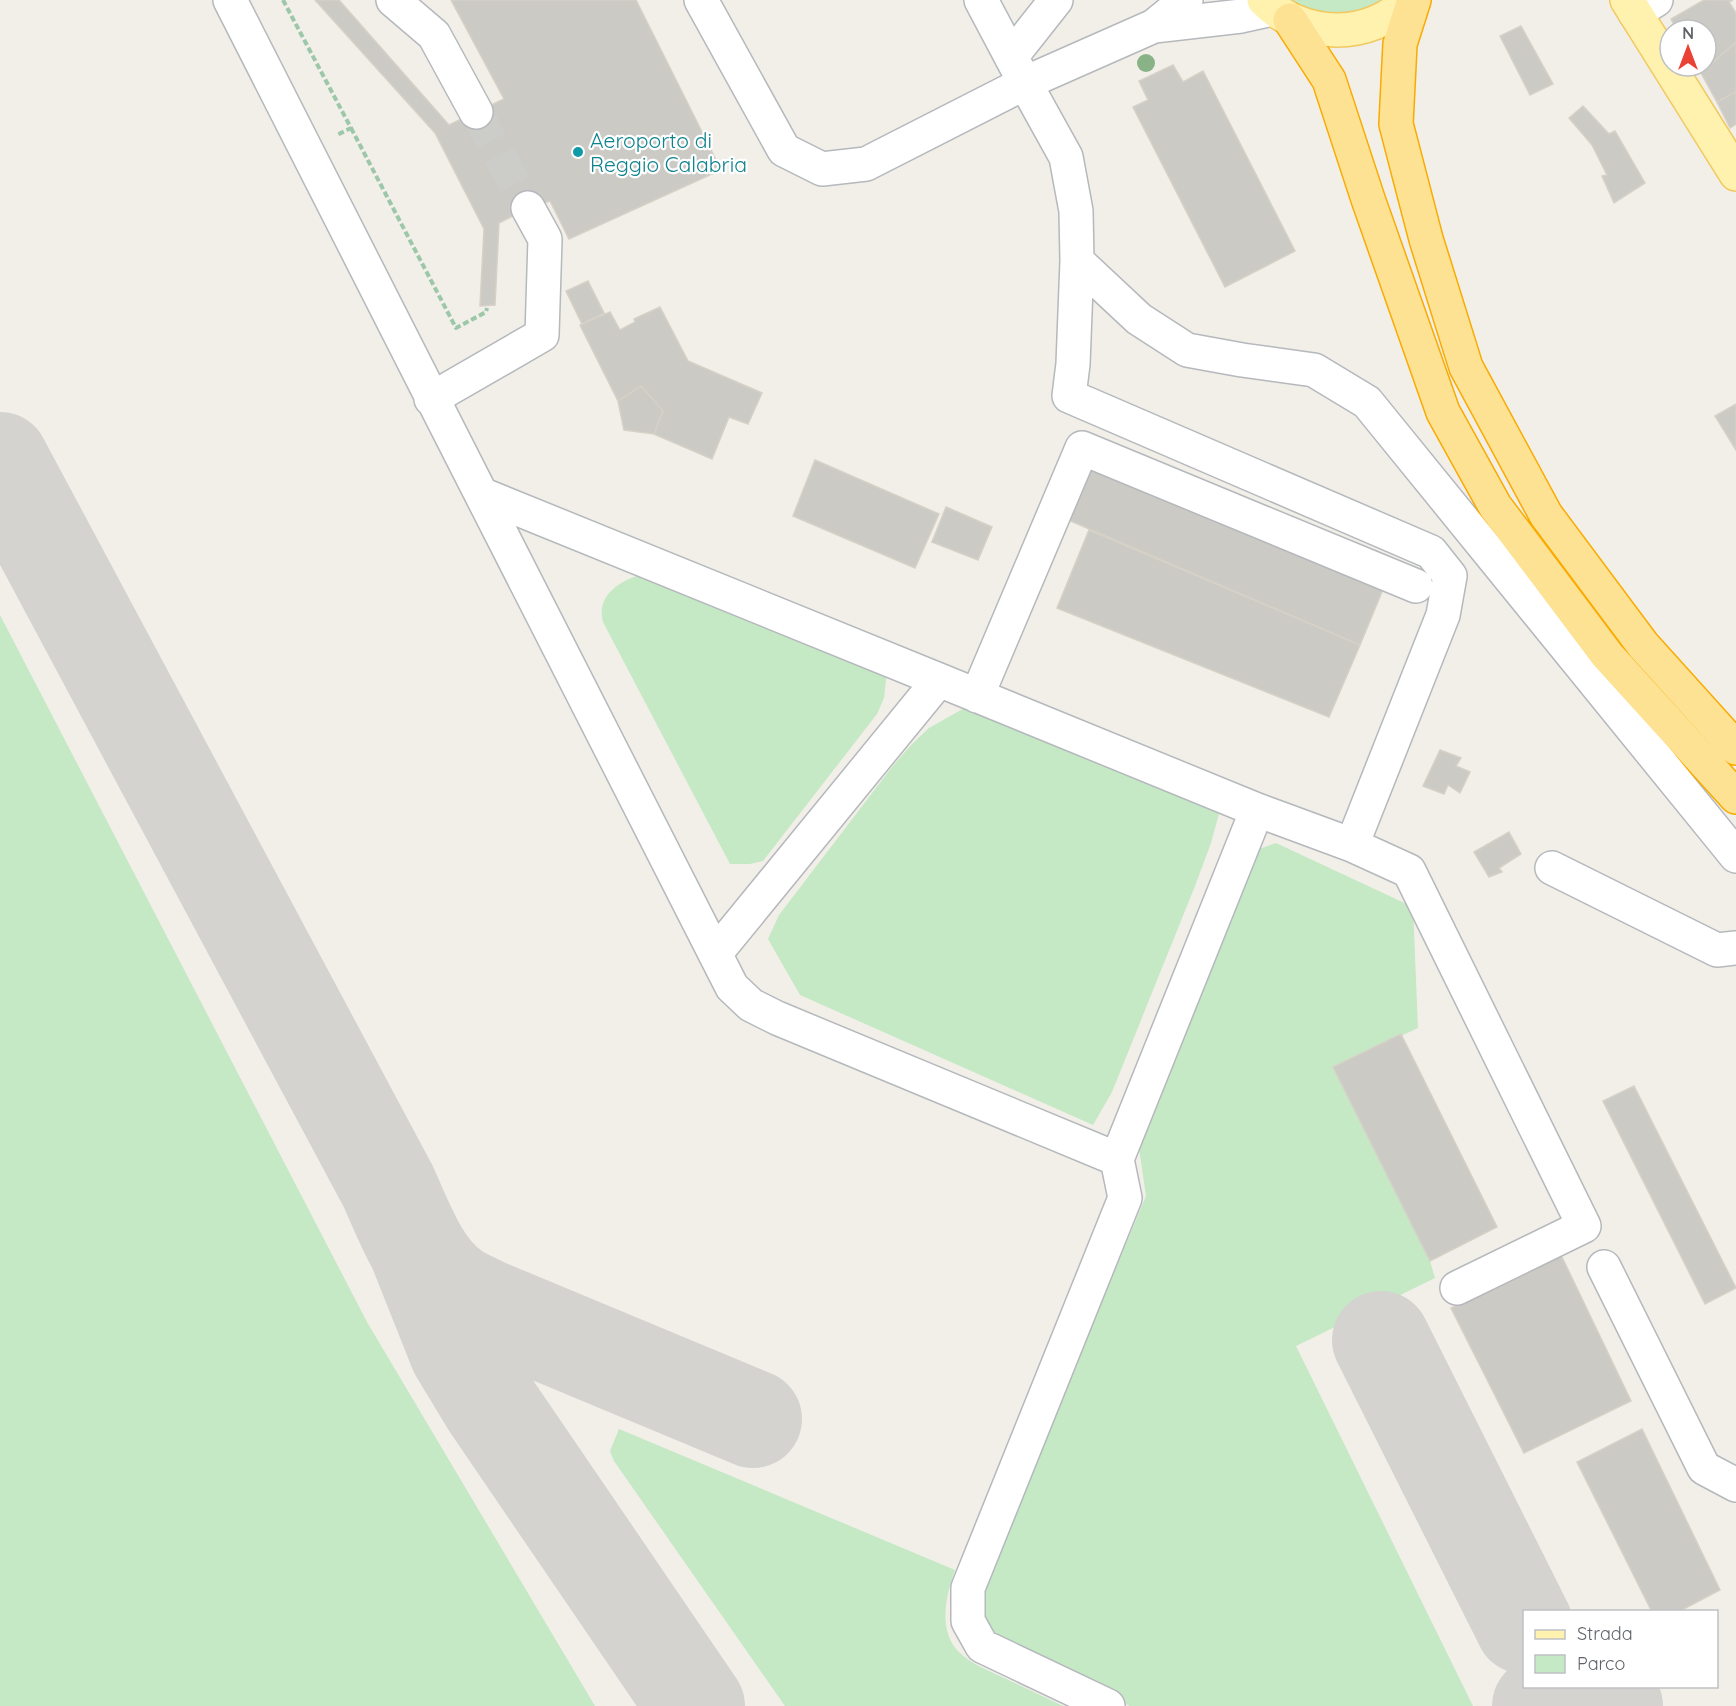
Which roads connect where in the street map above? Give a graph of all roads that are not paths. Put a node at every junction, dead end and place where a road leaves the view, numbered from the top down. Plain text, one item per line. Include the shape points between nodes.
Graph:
1 (230, 0) edge
2 (393, 0) edge
3 (700, 0) edge
4 (981, 0) edge
5 (1056, 0) edge
6 (1186, 0) edge
7 (1408, 0) edge
8 (1414, 0) edge
9 (1639, 4) edge
10 (1275, 10) edge
11 (1154, 26) junction
12 (1018, 70) junction
13 (476, 111) tunnel mouth
14 (1736, 174) edge
15 (528, 208) tunnel mouth
16 (1077, 261) junction
17 (431, 399) junction
18 (481, 494) junction
19 (1416, 586) dead end
20 (939, 680) junction
21 (977, 696) junction
22 (1736, 748) edge
23 (1736, 797) edge
24 (1257, 810) junction
25 (1353, 845) junction
26 (1736, 856) edge
27 (1552, 868) dead end
28 (1736, 948) edge
29 (715, 954) junction
30 (1117, 1159) junction
31 (1604, 1267) dead end
32 (1457, 1288) dead end
33 (1736, 1485) edge
34 (1108, 1706) edge

1 - 17 street
2 - 13 street via 434,35
3 - 12 street via 784,150 822,169 866,164
4 - 12 street
5 - 12 street
6 - 11 street
7 - 10 main road via 1371,24 1341,31 1314,29
8 - 22 highway via 1400,44 1396,124 1426,239 1466,367 1546,515 1643,645
9 - 14 main road
10 - 11 street
10 - 23 highway via 1329,80 1443,412 1495,506 1606,655
11 - 12 street
12 - 16 street via 1066,157 1076,211
15 - 17 street via 545,239 542,335
16 - 25 street via 1070,396 1431,552 1450,576 1443,615
16 - 26 street via 1139,319 1187,350 1314,370 1367,402
17 - 18 street
18 - 20 street
18 - 29 street
19 - 21 street via 1082,448
20 - 21 street
20 - 29 street
21 - 24 street
24 - 25 street
24 - 30 street
25 - 32 street via 1410,871 1584,1226
27 - 28 street via 1717,950
29 - 30 street via 732,987 751,1005
30 - 34 street via 1125,1198 968,1588 968,1621 982,1646
31 - 33 street via 1704,1468

